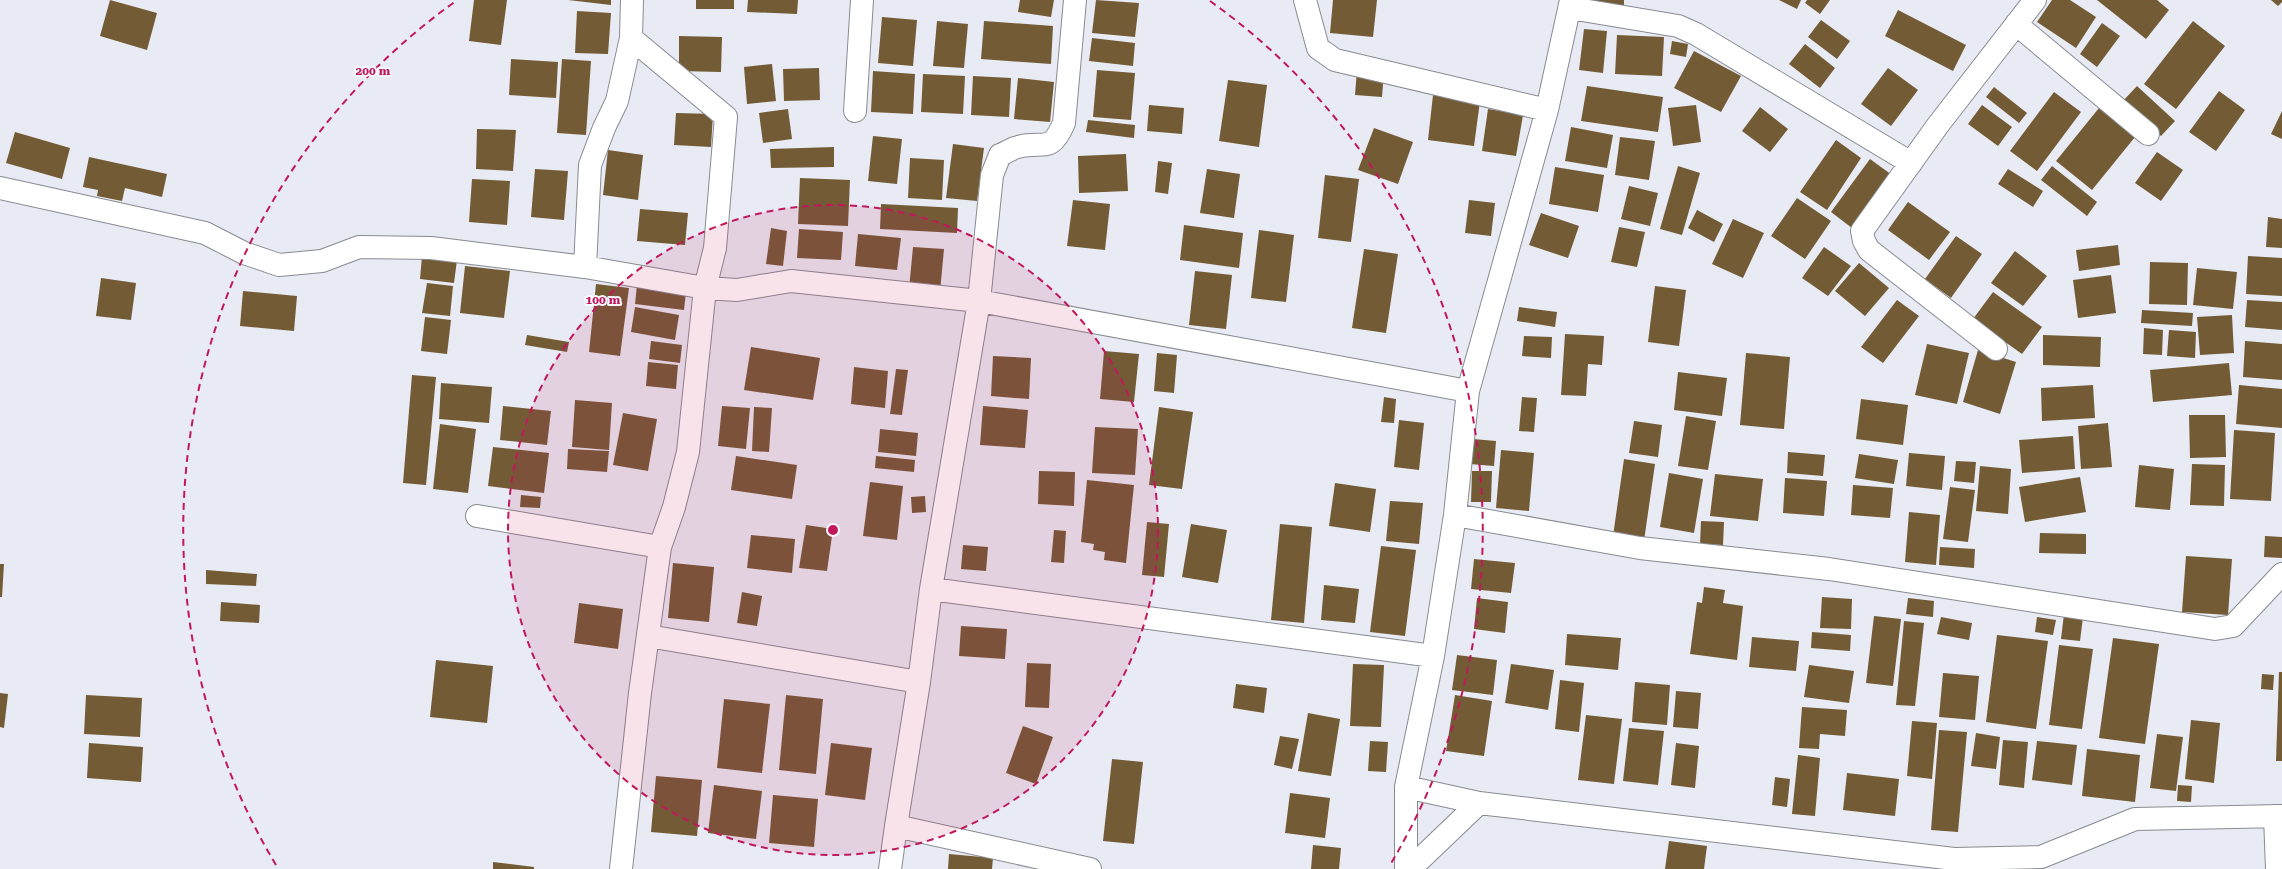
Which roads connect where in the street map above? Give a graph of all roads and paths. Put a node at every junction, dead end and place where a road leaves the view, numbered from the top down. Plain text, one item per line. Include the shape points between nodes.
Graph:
1 (632, 0) edge
2 (862, 0) edge
3 (1075, 0) edge
4 (1305, 0) edge
5 (2035, 0) edge
6 (1570, 4) edge
7 (2016, 24) junction
8 (631, 38) junction
9 (1547, 110) junction
10 (855, 111) dead end
11 (2148, 134) dead end
12 (1911, 163) junction
13 (0, 188) edge
14 (585, 267) junction
15 (705, 288) junction
16 (979, 301) junction
17 (1996, 349) dead end
18 (1468, 391) junction
19 (1455, 515) junction
20 (477, 516) dead end
21 (660, 547) junction
22 (2282, 574) edge
23 (931, 589) junction
24 (648, 636) junction
25 (1433, 656) junction
26 (920, 682) junction
27 (1406, 787) junction
28 (1479, 803) junction
29 (2279, 816) edge
30 (896, 826) junction
31 (1899, 860) edge
32 (621, 869) edge
33 (890, 869) edge
34 (1090, 869) edge
35 (1406, 869) edge
36 (1410, 869) edge
37 (2277, 869) edge

1 - 8 street
2 - 10 street
3 - 16 street via 1064,123 1057,138 1043,146 1018,147 1000,155 992,175
4 - 9 street via 1318,48 1335,60
5 - 7 street
6 - 9 street
6 - 12 street via 1678,26
7 - 11 street
7 - 12 street
8 - 14 street via 617,101 590,165
8 - 15 street via 726,117 715,248
9 - 18 street
12 - 17 street via 1862,231 1864,241 1869,250
13 - 14 street via 205,233 244,253 279,265 322,261 359,247 431,248
14 - 15 street
15 - 16 street via 737,290 791,281
15 - 21 street via 688,452 674,507
16 - 18 street
16 - 23 street
18 - 19 street
19 - 22 street via 1640,548 1829,569 2215,629 2233,626
19 - 25 street
20 - 21 street
21 - 24 street
23 - 25 street
23 - 26 street
24 - 26 street
24 - 32 street
25 - 27 street
26 - 30 street
27 - 28 street
27 - 35 street
28 - 31 street
28 - 36 street
29 - 31 street via 2135,819 2041,857
29 - 37 street
30 - 33 street
30 - 34 street

